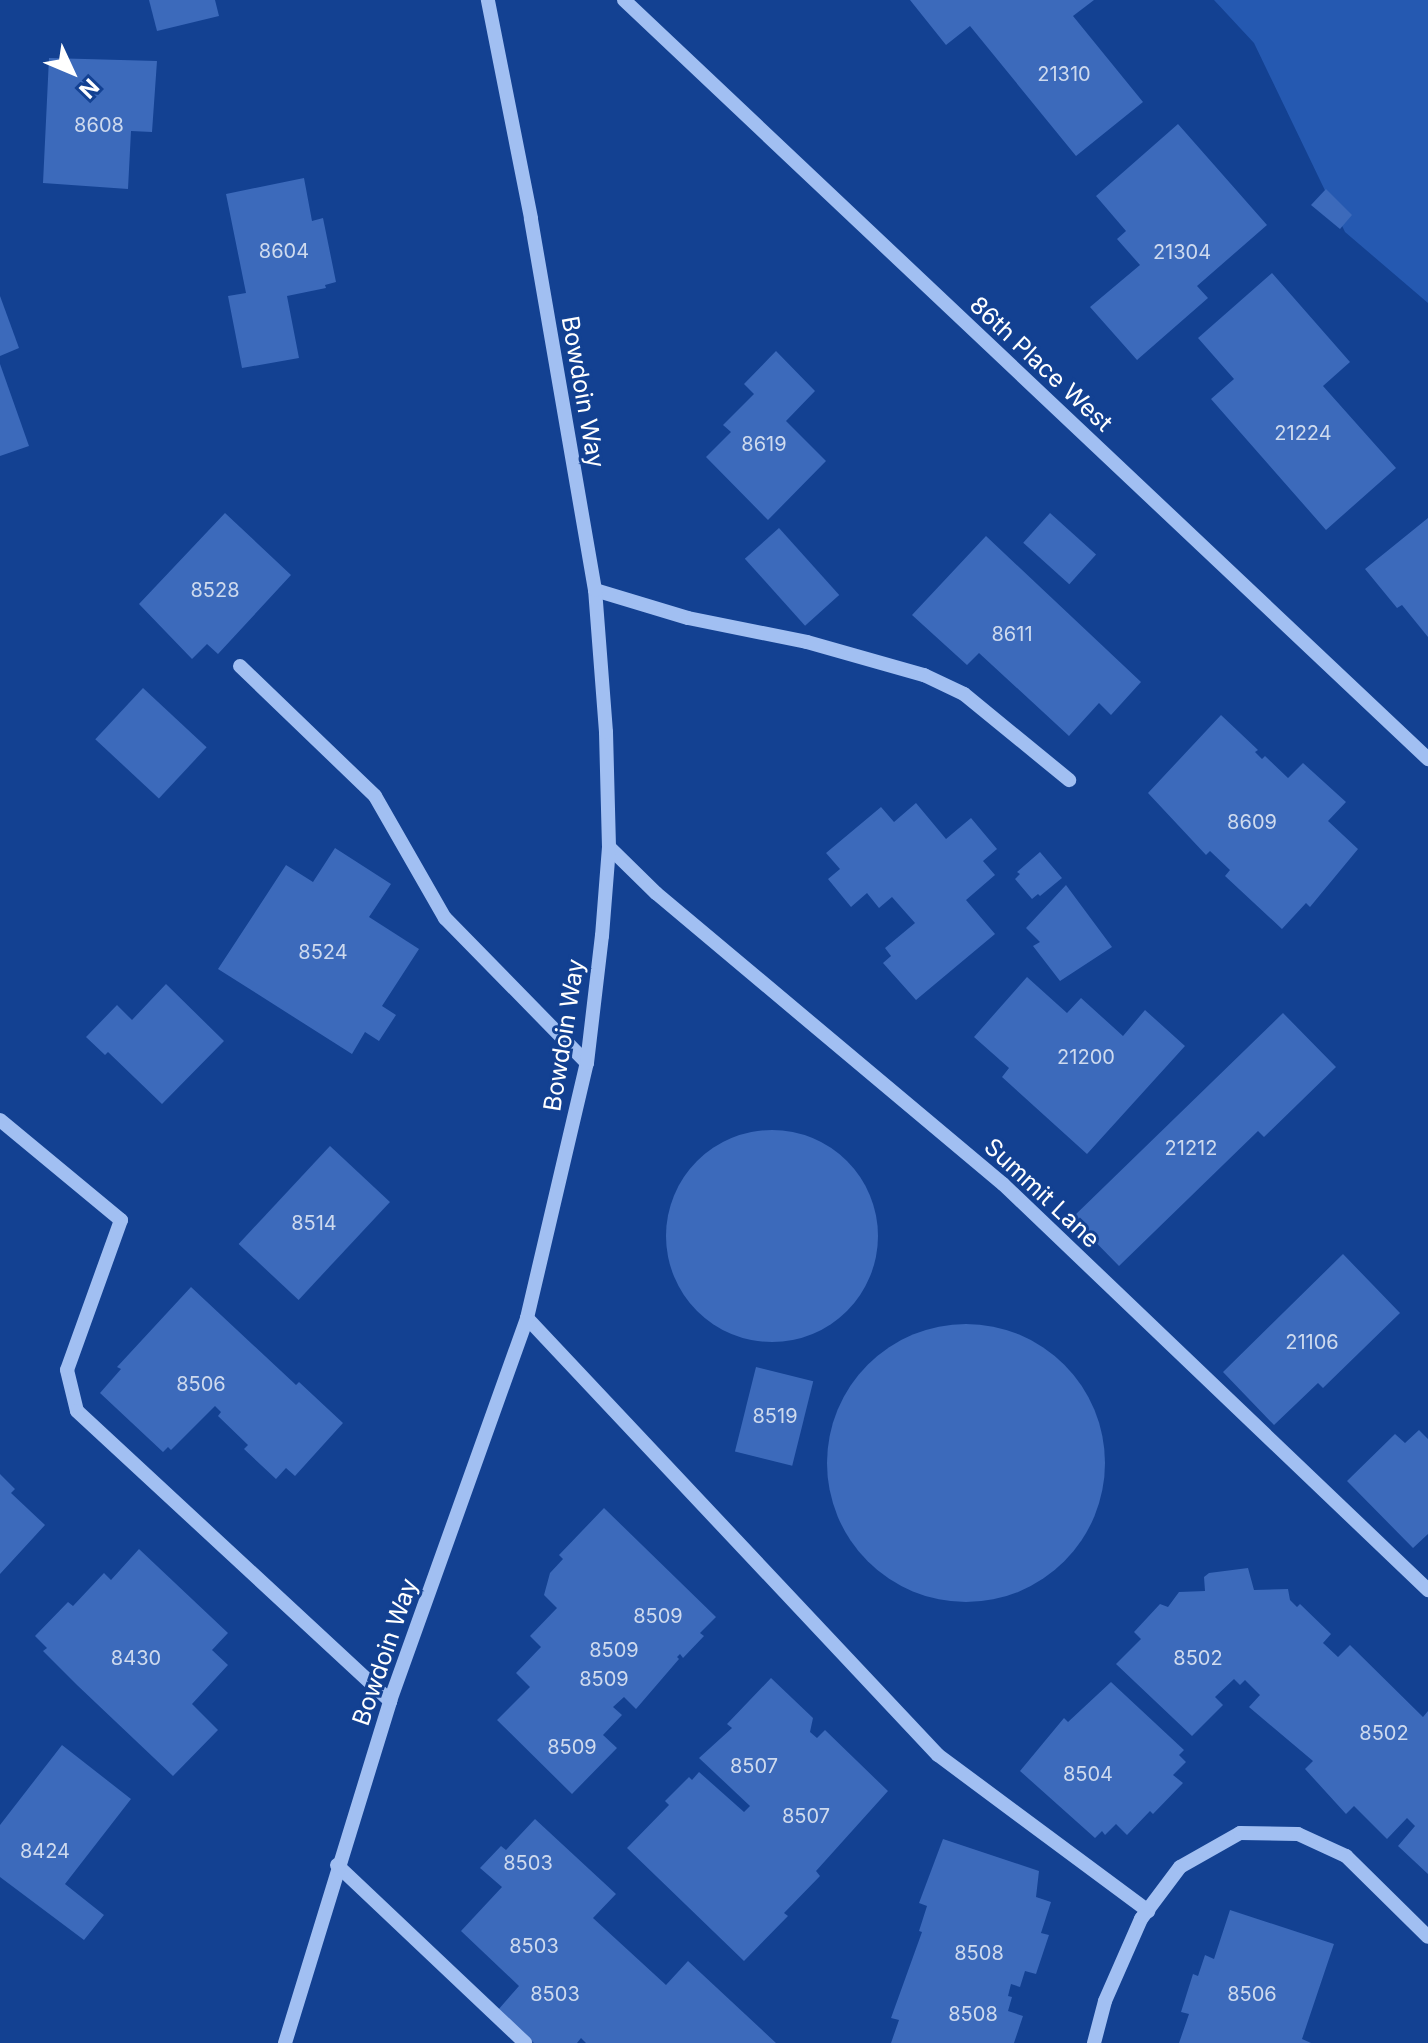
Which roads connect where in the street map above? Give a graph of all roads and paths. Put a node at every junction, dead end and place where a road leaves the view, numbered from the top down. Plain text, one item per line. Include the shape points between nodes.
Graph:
1 (488, 0) edge
2 (624, 0) edge
3 (595, 590) junction
4 (240, 666) dead end
5 (1428, 759) edge
6 (1069, 780) dead end
7 (609, 847) junction
8 (587, 1063) junction
9 (0, 1120) edge
10 (527, 1318) junction
11 (1428, 1590) edge
12 (390, 1701) junction
13 (337, 1865) junction
14 (1148, 1911) junction
15 (1428, 1937) edge
16 (285, 2043) edge
17 (525, 2043) edge
18 (1094, 2043) edge

1 - 3 street, Bowdoin Way
2 - 5 street, 86th Place West
3 - 6 street via 924,675 964,694
3 - 7 street, Bowdoin Way
4 - 8 street via 375,796 445,918
7 - 8 street, Bowdoin Way
7 - 11 street, Summit Lane via 656,893 1003,1184
8 - 10 street, Bowdoin Way
9 - 12 street via 121,1220 67,1370 77,1411
10 - 12 street, Bowdoin Way
10 - 14 street via 938,1755
12 - 13 street, Bowdoin Way
13 - 16 street, Bowdoin Way
13 - 17 street
14 - 15 street via 1180,1867 1240,1833 1298,1834 1346,1856
14 - 18 street via 1105,2001

